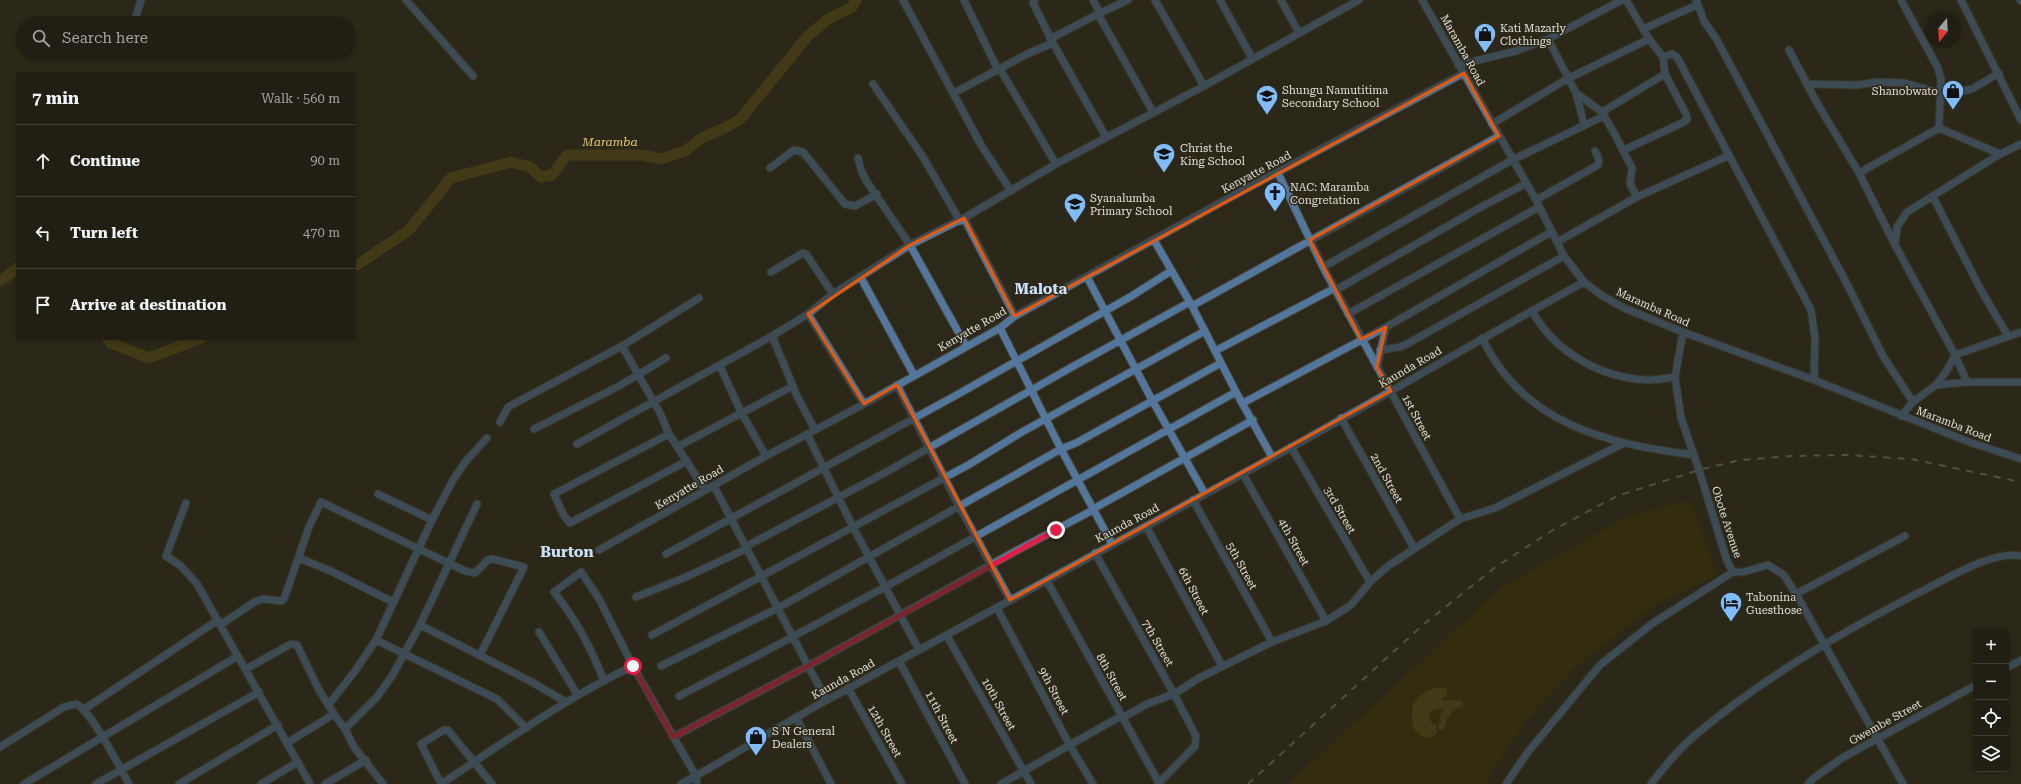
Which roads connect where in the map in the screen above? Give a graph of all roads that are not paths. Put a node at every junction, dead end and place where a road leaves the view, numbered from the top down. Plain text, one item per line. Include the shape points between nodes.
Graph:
1 (141, 0) edge
2 (406, 0) edge
3 (903, 0) edge
4 (964, 0) edge
5 (1093, 0) edge
6 (1128, 0) edge
7 (1155, 0) edge
8 (1220, 0) edge
9 (1281, 0) edge
10 (1359, 0) edge
11 (1422, 0) edge
12 (1622, 0) edge
13 (1626, 0) edge
14 (1900, 0) edge
15 (1961, 0) edge
16 (1033, 1) edge
17 (1697, 3) edge
18 (1099, 14) junction
19 (136, 16) edge
20 (1642, 28) junction
21 (1299, 33) junction
22 (1548, 39) junction
23 (1649, 39) junction
24 (1051, 41) junction
25 (1789, 50) dead end
26 (1663, 57) junction
27 (1252, 58) junction
28 (1458, 65) junction
29 (999, 70) junction
30 (1464, 73) junction
31 (1999, 73) junction
32 (1665, 74) junction
33 (473, 76) dead end
34 (1567, 80) junction
35 (873, 84) dead end
36 (1808, 84) junction
37 (1204, 86) junction
38 (954, 93) junction
39 (1576, 93) junction
40 (1940, 93) junction
41 (1153, 112) junction
42 (1603, 114) junction
43 (2021, 120) edge
44 (1492, 124) junction
45 (1584, 124) junction
46 (1939, 128) junction
47 (1498, 136) junction
48 (1106, 137) junction
49 (2021, 144) edge
50 (1624, 150) junction
51 (1595, 151) dead end
52 (2000, 154) junction
53 (1728, 156) junction
54 (858, 158) dead end
55 (1512, 160) junction
56 (1056, 164) junction
57 (770, 168) dead end
58 (1278, 173) junction
59 (1859, 173) junction
60 (1525, 184) junction
61 (1011, 191) junction
62 (877, 194) junction
63 (1637, 197) junction
64 (1933, 197) junction
65 (1536, 200) junction
66 (1539, 207) junction
67 (962, 219) junction
68 (1552, 232) junction
69 (1154, 240) junction
70 (1310, 240) junction
71 (1557, 242) junction
72 (910, 245) junction
73 (1895, 245) junction
74 (1564, 256) junction
75 (1323, 267) junction
76 (1171, 271) junction
77 (771, 272) dead end
78 (860, 276) junction
79 (1087, 277) junction
80 (1584, 282) junction
81 (1335, 289) junction
82 (833, 294) junction
83 (699, 298) dead end
84 (1191, 304) junction
85 (1532, 310) junction
86 (1104, 311) junction
87 (808, 314) junction
88 (1348, 314) junction
89 (1015, 316) junction
90 (1386, 327) junction
91 (1000, 328) junction
92 (1205, 331) junction
93 (1683, 332) junction
94 (2021, 332) edge
95 (772, 336) junction
96 (2008, 336) junction
97 (1482, 338) junction
98 (1362, 339) junction
99 (1121, 340) junction
100 (622, 346) junction
101 (966, 346) junction
102 (1380, 350) junction
103 (1215, 351) junction
104 (1955, 355) junction
105 (666, 358) dead end
106 (1016, 360) junction
107 (1221, 363) junction
108 (720, 366) junction
109 (1377, 367) junction
110 (1136, 370) junction
111 (638, 375) junction
112 (914, 375) junction
113 (1675, 377) junction
114 (1814, 380) junction
115 (1967, 382) junction
116 (2021, 382) edge
117 (897, 385) junction
118 (1936, 385) junction
119 (793, 386) junction
120 (1031, 390) junction
121 (1391, 391) junction
122 (1236, 392) junction
123 (1152, 400) junction
124 (1913, 402) junction
125 (653, 403) junction
126 (1243, 403) junction
127 (864, 404) junction
128 (740, 412) junction
129 (1901, 416) junction
130 (914, 418) junction
131 (1341, 418) junction
132 (1046, 419) junction
133 (1253, 420) junction
134 (500, 422) dead end
135 (534, 429) dead end
136 (1168, 429) junction
137 (815, 430) junction
138 (668, 434) junction
139 (807, 434) junction
140 (487, 438) dead end
141 (1624, 443) junction
142 (577, 444) dead end
143 (677, 446) junction
144 (1291, 447) junction
145 (930, 448) junction
146 (1061, 449) junction
147 (1694, 455) junction
148 (766, 456) junction
149 (1272, 457) junction
150 (1185, 458) junction
151 (2021, 459) edge
152 (687, 461) junction
153 (824, 468) junction
154 (1243, 474) junction
155 (945, 477) junction
156 (1077, 479) junction
157 (714, 486) junction
158 (705, 490) junction
159 (378, 494) dead end
160 (1205, 494) junction
161 (838, 498) junction
162 (1193, 500) junction
163 (186, 503) dead end
164 (477, 504) dead end
165 (959, 506) junction
166 (1093, 510) junction
167 (730, 518) junction
168 (1460, 519) junction
169 (432, 520) junction
170 (1146, 526) junction
171 (853, 527) junction
172 (975, 536) junction
173 (1905, 536) dead end
174 (1112, 544) junction
175 (745, 548) junction
176 (1414, 548) junction
177 (419, 549) junction
178 (599, 550) dead end
179 (1095, 553) junction
180 (666, 554) dead end
181 (868, 555) junction
182 (2021, 556) edge
183 (299, 558) junction
184 (448, 564) junction
185 (991, 565) junction
186 (1733, 572) junction
187 (762, 577) junction
188 (1047, 581) junction
189 (1370, 582) junction
190 (885, 587) junction
191 (1796, 594) junction
192 (636, 597) dead end
193 (1010, 600) junction
194 (393, 602) junction
195 (778, 608) junction
196 (997, 608) junction
197 (900, 616) junction
198 (1326, 621) junction
199 (219, 623) junction
200 (420, 625) junction
201 (539, 632) dead end
202 (652, 634) dead end
203 (792, 636) junction
204 (947, 636) junction
205 (376, 640) junction
206 (1272, 642) junction
207 (1823, 644) junction
208 (919, 650) junction
209 (404, 654) junction
210 (480, 655) junction
211 (238, 656) junction
212 (2021, 660) edge
213 (899, 661) junction
214 (633, 666) junction
215 (661, 666) dead end
216 (808, 666) junction
217 (1222, 666) junction
218 (2009, 666) edge
219 (246, 669) junction
220 (604, 681) junction
221 (1973, 687) edge
222 (848, 688) junction
223 (259, 692) junction
224 (577, 694) junction
225 (1174, 694) junction
226 (679, 696) dead end
227 (828, 700) junction
228 (566, 702) junction
229 (329, 704) junction
230 (83, 710) junction
231 (334, 714) junction
232 (796, 717) junction
233 (1121, 717) junction
234 (278, 725) junction
235 (526, 728) junction
236 (345, 729) junction
237 (102, 737) junction
238 (673, 737) junction
239 (1878, 739) junction
240 (288, 743) junction
241 (1070, 744) junction
242 (0, 747) edge
243 (366, 760) junction
244 (298, 762) junction
245 (474, 763) junction
246 (121, 770) junction
247 (1024, 772) junction
248 (696, 776) junction
249 (24, 784) edge
250 (96, 784) edge
251 (129, 784) edge
252 (180, 784) edge
253 (261, 784) edge
254 (310, 784) edge
255 (325, 784) edge
256 (383, 784) edge
257 (492, 784) edge
258 (681, 784) edge
259 (698, 784) edge
260 (831, 784) edge
261 (902, 784) edge
262 (965, 784) edge
263 (1001, 784) edge
264 (1031, 784) edge
265 (1093, 784) edge
266 (1158, 784) edge
267 (1506, 784) edge
268 (1651, 784) edge
269 (1808, 784) edge
270 (1903, 784) edge

1 - 19 street
2 - 33 street
3 - 38 street
4 - 29 street
5 - 18 street
6 - 18 street
7 - 37 street
8 - 27 street
9 - 21 street
10 - 21 street
11 - 28 street, Maramba Road
12 - 22 street
13 - 20 street
14 - 40 street via 1938,68 1941,79
15 - 31 street
16 - 24 street
17 - 20 street
17 - 124 street via 1883,356
18 - 24 street
18 - 41 street
20 - 23 street
21 - 27 street
22 - 28 street via 1516,51
22 - 34 street
23 - 26 street
23 - 34 street
24 - 29 street
24 - 48 street
25 - 36 street
26 - 32 street
26 - 53 street via 1668,54 1677,57
27 - 37 street
28 - 30 street, Maramba Road
29 - 38 street
29 - 56 street
30 - 44 street, Maramba Road
30 - 58 street, Kenyatte Road
31 - 40 street via 1972,89
31 - 43 street
32 - 42 street
32 - 50 street via 1687,118 1684,122
34 - 39 street
34 - 44 street
35 - 67 street via 924,157
36 - 40 street via 1905,83
36 - 59 street
37 - 41 street
38 - 61 street via 981,145
39 - 42 street
39 - 45 street
40 - 46 street
41 - 48 street
42 - 45 street
42 - 50 street
44 - 47 street, Maramba Road
45 - 55 street
46 - 52 street
46 - 59 street
47 - 55 street, Maramba Road
47 - 70 street
48 - 56 street
49 - 52 street
50 - 63 street via 1632,168 1630,184
51 - 65 street via 1599,159 1598,165
52 - 64 street
53 - 63 street
53 - 114 street via 1811,310 1815,338
54 - 62 street via 861,170
55 - 60 street, Maramba Road
55 - 75 street
56 - 61 street
57 - 62 street via 794,150 799,150 845,204 855,206
58 - 69 street, Kenyatte Road
58 - 70 street, 1st Street
59 - 73 street
60 - 65 street, Maramba Road
60 - 81 street
61 - 67 street
62 - 72 street
63 - 71 street
64 - 73 street via 1907,212 1897,227
64 - 96 street
65 - 66 street, Maramba Road
66 - 68 street, Maramba Road
66 - 88 street
67 - 72 street
67 - 89 street
68 - 71 street, Maramba Road
68 - 90 street
69 - 76 street
69 - 79 street, Kenyatte Road
70 - 75 street, 1st Street
70 - 84 street
71 - 74 street, Maramba Road
72 - 78 street
72 - 101 street
73 - 104 street
74 - 80 street, Maramba Road
74 - 102 street via 1404,345
75 - 81 street, 1st Street
76 - 84 street
76 - 86 street
77 - 82 street via 803,253 806,254
78 - 82 street
78 - 112 street
79 - 86 street
79 - 89 street, Kenyatte Road
80 - 85 street, Kaunda Road
80 - 93 street, Maramba Road via 1624,308
81 - 88 street, 1st Street
81 - 103 street
82 - 87 street
83 - 100 street
84 - 92 street
84 - 99 street
85 - 97 street, Kaunda Road
85 - 113 street via 1539,324 1557,344 1585,363 1630,378 1649,380
86 - 99 street
86 - 106 street
87 - 95 street
87 - 127 street
88 - 98 street, 1st Street
89 - 91 street, Kenyatte Road
90 - 98 street
90 - 102 street
91 - 101 street, Kenyatte Road
91 - 106 street
92 - 103 street
92 - 110 street
93 - 113 street, Obote Avenue
93 - 114 street, Maramba Road
94 - 96 street
95 - 108 street
95 - 119 street
96 - 104 street
97 - 121 street, Kaunda Road
97 - 141 street via 1500,371 1542,409 1577,428
98 - 109 street, 1st Street
98 - 126 street
99 - 110 street
99 - 120 street
100 - 111 street
100 - 134 street via 508,407
101 - 112 street, Kenyatte Road
102 - 109 street
103 - 107 street
104 - 115 street
104 - 118 street
105 - 111 street
106 - 120 street
106 - 130 street
107 - 122 street
107 - 123 street
108 - 125 street
108 - 128 street
109 - 121 street, 1st Street
110 - 123 street
110 - 132 street
111 - 125 street
111 - 135 street
112 - 117 street, Kenyatte Road
113 - 147 street, Obote Avenue via 1681,418
114 - 129 street, Maramba Road
115 - 116 street
115 - 118 street
117 - 127 street, Kenyatte Road
117 - 130 street
118 - 124 street
119 - 128 street
119 - 137 street
120 - 132 street
120 - 145 street
121 - 131 street, Kaunda Road
121 - 168 street, 1st Street
122 - 126 street
122 - 136 street
123 - 136 street
123 - 146 street
124 - 129 street
125 - 138 street
125 - 142 street
126 - 133 street
127 - 137 street, Kenyatte Road
128 - 143 street
128 - 148 street
129 - 151 street, Maramba Road
130 - 145 street
130 - 153 street
131 - 144 street, Kaunda Road
131 - 176 street, 2nd Street
132 - 146 street
132 - 155 street
133 - 149 street
133 - 150 street
136 - 150 street
136 - 156 street
137 - 139 street, Kenyatte Road
138 - 143 street
138 - 152 street via 554,494 563,514 570,523
139 - 148 street, Kenyatte Road
139 - 153 street
140 - 169 street via 453,480
141 - 147 street
141 - 168 street via 1495,508
143 - 152 street
144 - 149 street, Kaunda Road
144 - 189 street, 3rd Street
145 - 155 street
145 - 161 street
146 - 156 street
146 - 165 street
147 - 186 street, Obote Avenue via 1727,561
148 - 157 street, Kenyatte Road
149 - 154 street, Kaunda Road
150 - 160 street
150 - 166 street
152 - 158 street
153 - 161 street
153 - 167 street
154 - 160 street, Kaunda Road
154 - 198 street, 4th Street
155 - 165 street
155 - 171 street
156 - 166 street
156 - 172 street
157 - 158 street, Kenyatte Road
157 - 167 street
158 - 178 street, Kenyatte Road
159 - 169 street
160 - 162 street, Kaunda Road
161 - 171 street
161 - 175 street
162 - 170 street, Kaunda Road
162 - 206 street, 5th Street
163 - 199 street via 166,556 190,574
164 - 184 street
165 - 172 street
165 - 181 street
166 - 174 street
166 - 185 street
167 - 175 street
167 - 180 street
168 - 176 street
169 - 177 street
170 - 174 street, Kaunda Road
170 - 217 street, 6th Street
171 - 181 street
171 - 187 street
172 - 185 street
172 - 190 street
173 - 191 street
174 - 179 street, Kaunda Road
175 - 187 street
175 - 192 street via 692,575
176 - 189 street
177 - 183 street via 321,502 309,527
177 - 184 street
177 - 194 street
179 - 188 street, Kaunda Road
179 - 225 street, 7th Street
181 - 190 street
181 - 195 street
182 - 207 street via 2014,554 1994,558 1951,576
183 - 194 street
183 - 199 street via 284,599 256,601
184 - 200 street
184 - 210 street via 471,573 478,571 488,560 493,559 524,567
185 - 193 street
185 - 197 street
186 - 191 street, Obote Avenue via 1768,565 1784,575
186 - 267 street via 1653,623 1600,665 1528,752
187 - 195 street
187 - 202 street
188 - 193 street, Kaunda Road
188 - 233 street, 8th Street
189 - 198 street via 1351,605
190 - 197 street
190 - 203 street
191 - 207 street, Obote Avenue
193 - 196 street, Kaunda Road
194 - 205 street
195 - 203 street
195 - 215 street
196 - 204 street, Kaunda Road
196 - 241 street, 9th Street
197 - 208 street
197 - 216 street
198 - 206 street
199 - 211 street
199 - 230 street
200 - 209 street
200 - 210 street
201 - 224 street
203 - 216 street
203 - 226 street
204 - 208 street, Kaunda Road
204 - 247 street, 10th Street
205 - 209 street
205 - 229 street
206 - 217 street
207 - 239 street, Obote Avenue
207 - 268 street via 1703,729 1669,760
208 - 213 street, Kaunda Road
209 - 235 street via 497,699
209 - 236 street via 377,697
210 - 228 street
211 - 219 street
211 - 237 street
212 - 218 street
213 - 222 street, Kaunda Road
213 - 262 street, 11th Street
214 - 220 street
214 - 220 street via 598,597 581,572 554,592 578,627
214 - 238 street
216 - 227 street
216 - 238 street
217 - 225 street
219 - 223 street
219 - 229 street via 295,643
220 - 224 street
221 - 239 street, Gwembe Street
222 - 227 street, Kaunda Road
222 - 261 street, 12th Street
223 - 234 street
223 - 246 street
224 - 228 street
225 - 233 street
225 - 266 street, 7th Street via 1196,736 1195,746
227 - 232 street, Kaunda Road
228 - 235 street
229 - 231 street
230 - 237 street
230 - 242 street via 78,705 68,705
231 - 236 street
231 - 240 street
232 - 248 street, Kaunda Road
232 - 260 street
233 - 241 street
233 - 266 street, 8th Street
234 - 240 street
234 - 252 street
235 - 245 street
236 - 243 street via 354,747
237 - 246 street
237 - 249 street
238 - 248 street
239 - 269 street, Gwembe Street via 1842,758
239 - 270 street, Obote Avenue
240 - 244 street
241 - 247 street
241 - 265 street, 9th Street
243 - 255 street
243 - 256 street
244 - 253 street
244 - 254 street
245 - 245 street via 447,729 422,744 441,781 444,782
245 - 257 street
246 - 250 street
246 - 251 street
247 - 263 street
247 - 264 street, 10th Street
248 - 258 street, Kaunda Road
248 - 259 street

